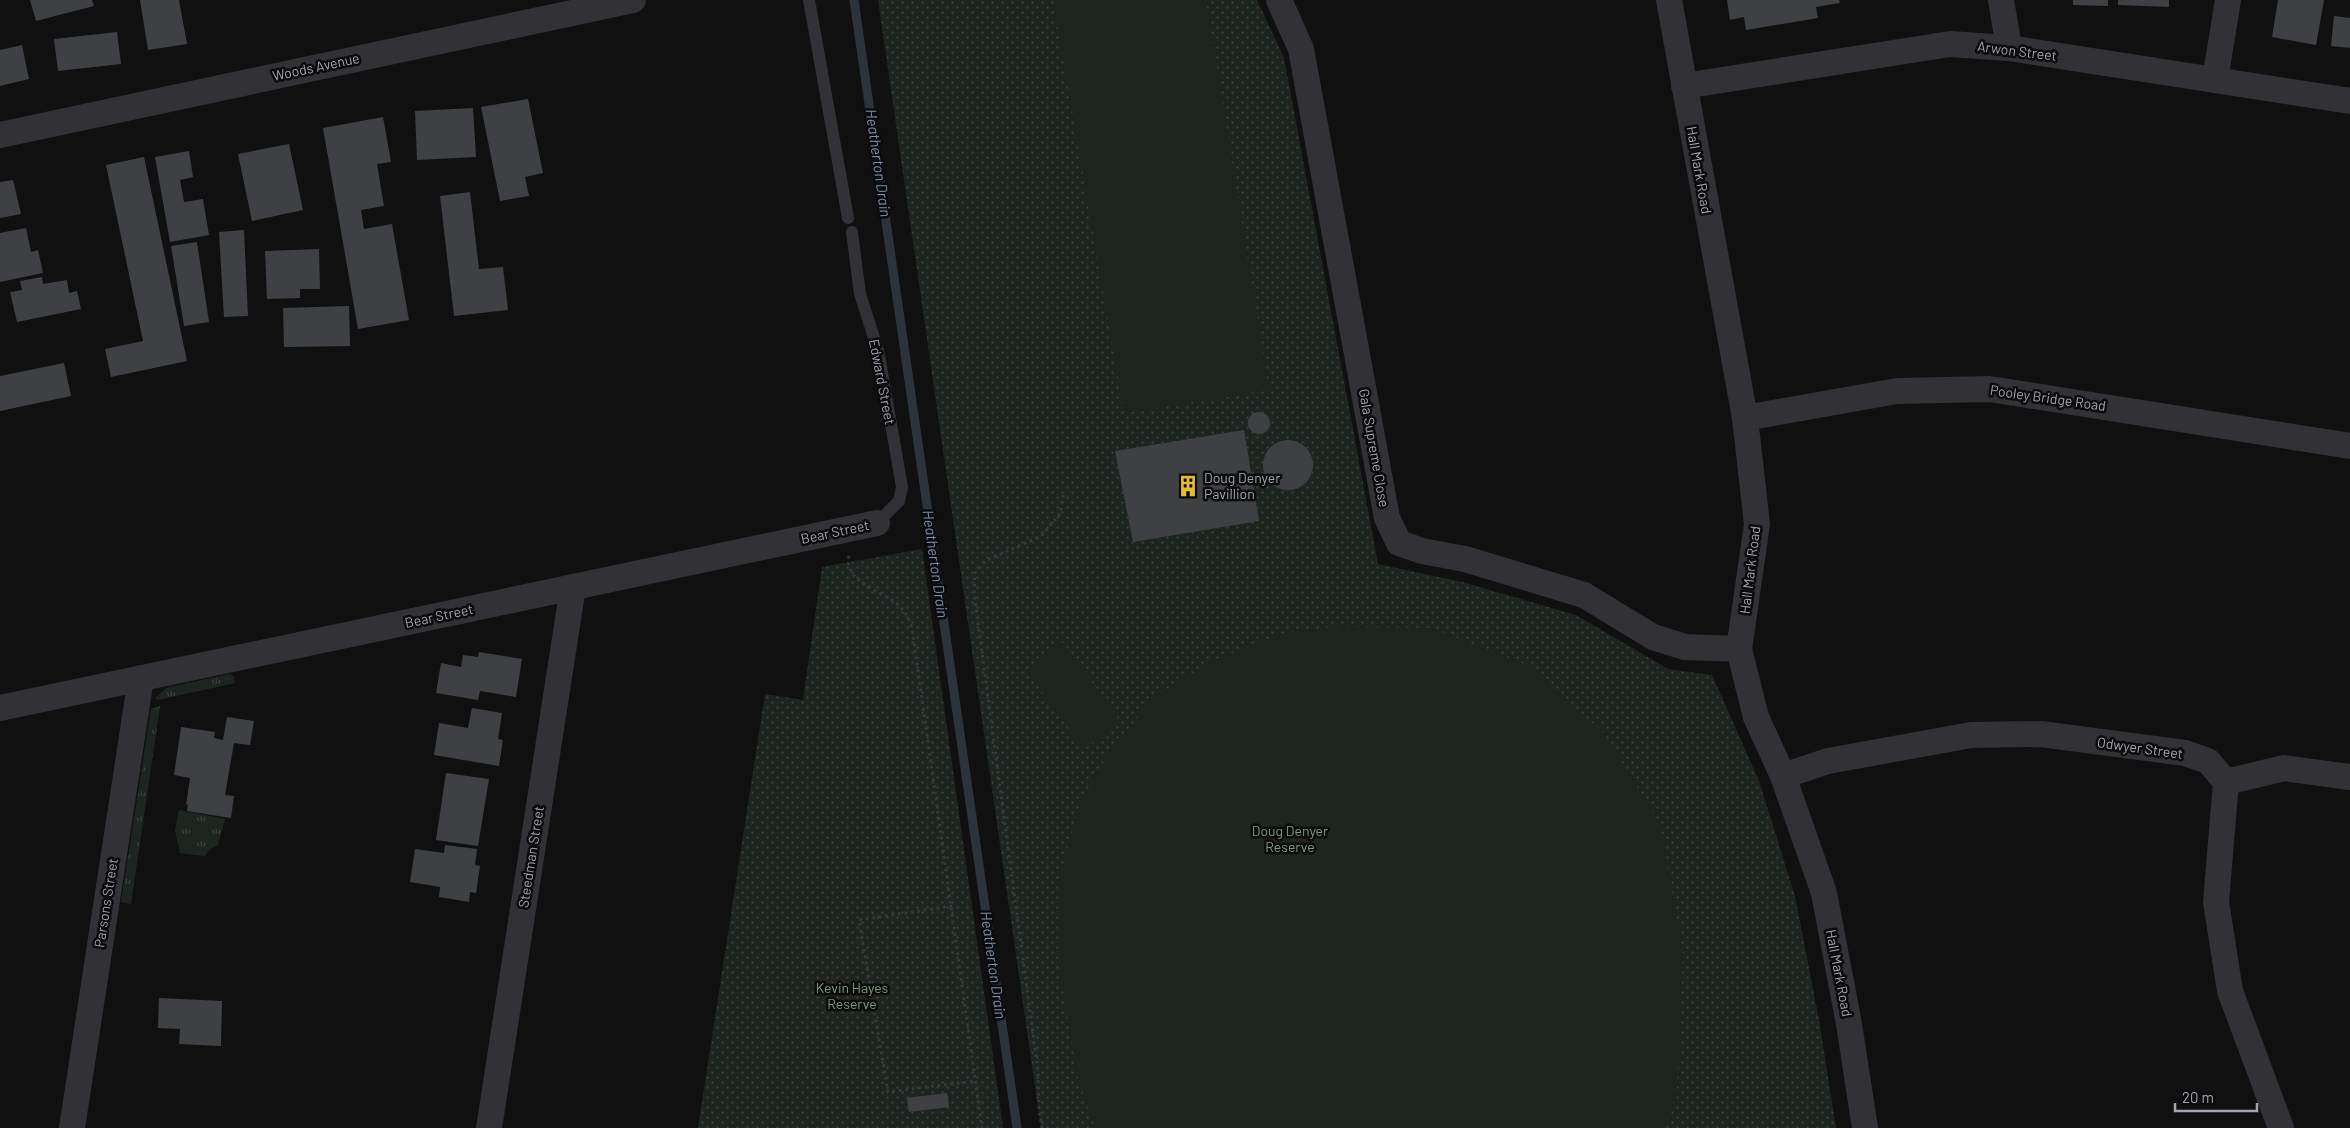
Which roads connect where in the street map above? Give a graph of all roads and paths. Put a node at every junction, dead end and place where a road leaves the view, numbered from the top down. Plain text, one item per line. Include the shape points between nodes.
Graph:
1 (633, 0) edge
2 (809, 0) edge
3 (1279, 0) edge
4 (1669, 0) edge
5 (2001, 0) edge
6 (2228, 0) edge
7 (2010, 48) junction
8 (2215, 80) junction
9 (1684, 86) junction
10 (2350, 102) edge
11 (0, 135) edge
12 (848, 218) dead end
13 (852, 232) dead end
14 (1745, 418) junction
15 (2350, 446) edge
16 (1064, 492) dead end
17 (869, 525) junction
18 (573, 586) junction
19 (1740, 649) junction
20 (141, 678) junction
21 (0, 708) edge
22 (1783, 776) junction
23 (2350, 777) edge
24 (2226, 782) junction
25 (952, 906) junction
26 (975, 1081) junction
27 (72, 1128) edge
28 (489, 1128) edge
29 (982, 1128) edge
30 (1042, 1128) edge
31 (1865, 1128) edge
32 (2280, 1128) edge

1 - 11 street, Woods Avenue
2 - 12 lane
3 - 19 street, Gala Supreme Close via 1301,49 1387,518 1399,543 1466,559 1584,595 1653,636 1686,647
4 - 9 street, Hall Mark Road
5 - 7 street
6 - 8 street
7 - 8 street, Arwon Street
7 - 9 street, Arwon Street via 1950,44
8 - 10 street, Arwon Street
9 - 14 street, Hall Mark Road
13 - 17 lane, Edward Street via 860,294 880,360 902,487 899,500
14 - 15 street, Pooley Bridge Road via 1897,391 1990,388
14 - 19 street, Hall Mark Road via 1757,524
16 - 30 path via 1060,514 1041,536 985,561 975,573 974,593 1038,1071
17 - 18 street, Bear Street
17 - 25 path via 867,554 848,556 851,571 857,579 898,604 907,614 912,628
18 - 20 street, Bear Street
18 - 28 street, Steedman Street
19 - 22 street, Hall Mark Road via 1756,717
20 - 21 street, Bear Street
20 - 27 street, Parsons Street
22 - 24 street, Odwyer Street via 1828,761 1971,735 2041,734 2185,753 2208,761
22 - 31 street, Hall Mark Road via 1824,893
23 - 24 street via 2284,768
24 - 32 street via 2217,911 2230,992
25 - 26 path
25 - 26 path via 860,920 888,1092
26 - 29 path

